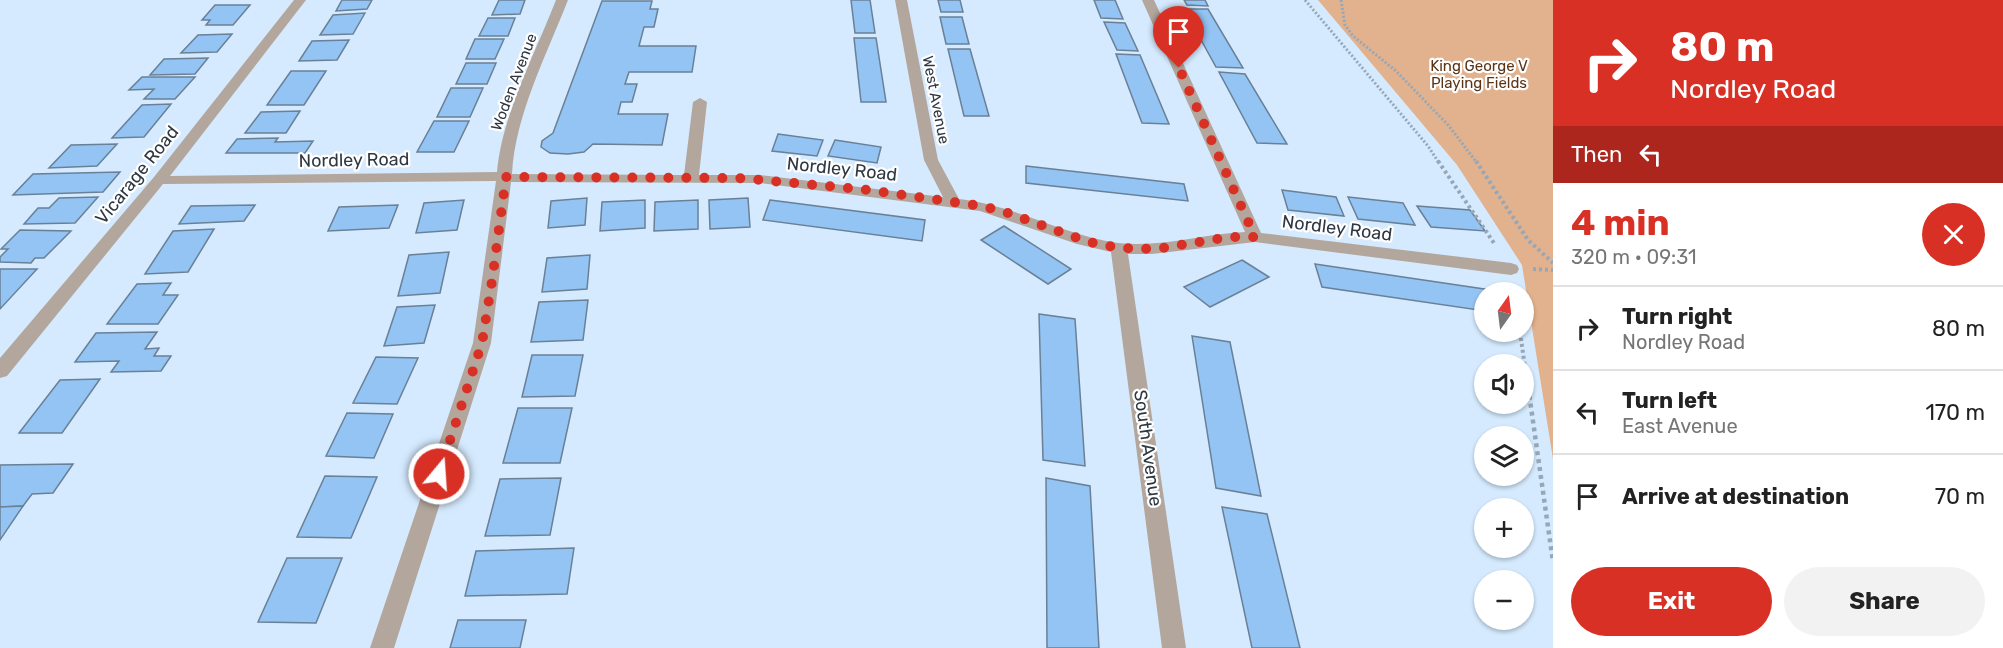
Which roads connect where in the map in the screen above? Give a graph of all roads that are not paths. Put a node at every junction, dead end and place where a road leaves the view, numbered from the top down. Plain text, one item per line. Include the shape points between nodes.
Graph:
1 (300, 0) edge
2 (562, 0) edge
3 (902, 0) edge
4 (1148, 0) edge
5 (700, 102) dead end
6 (506, 177) junction
7 (691, 177) junction
8 (159, 180) junction
9 (953, 201) junction
10 (1255, 237) junction
11 (1119, 248) junction
12 (1511, 269) road end
13 (0, 372) edge
14 (382, 648) edge
15 (1174, 648) edge

1 - 8 street, Vicarage Road
2 - 6 street, Woden Avenue via 517,114 506,149
3 - 9 street, West Avenue via 931,160
4 - 10 street
5 - 7 street
6 - 7 street, Nordley Road
6 - 8 street, Nordley Road
6 - 14 street, Woden Avenue via 482,343
7 - 9 street, Nordley Road via 760,179
8 - 13 street, Vicarage Road
9 - 11 street, Nordley Road via 1002,211
10 - 11 street, Nordley Road via 1220,238 1156,249
10 - 12 street, Nordley Road
11 - 15 street, South Avenue

